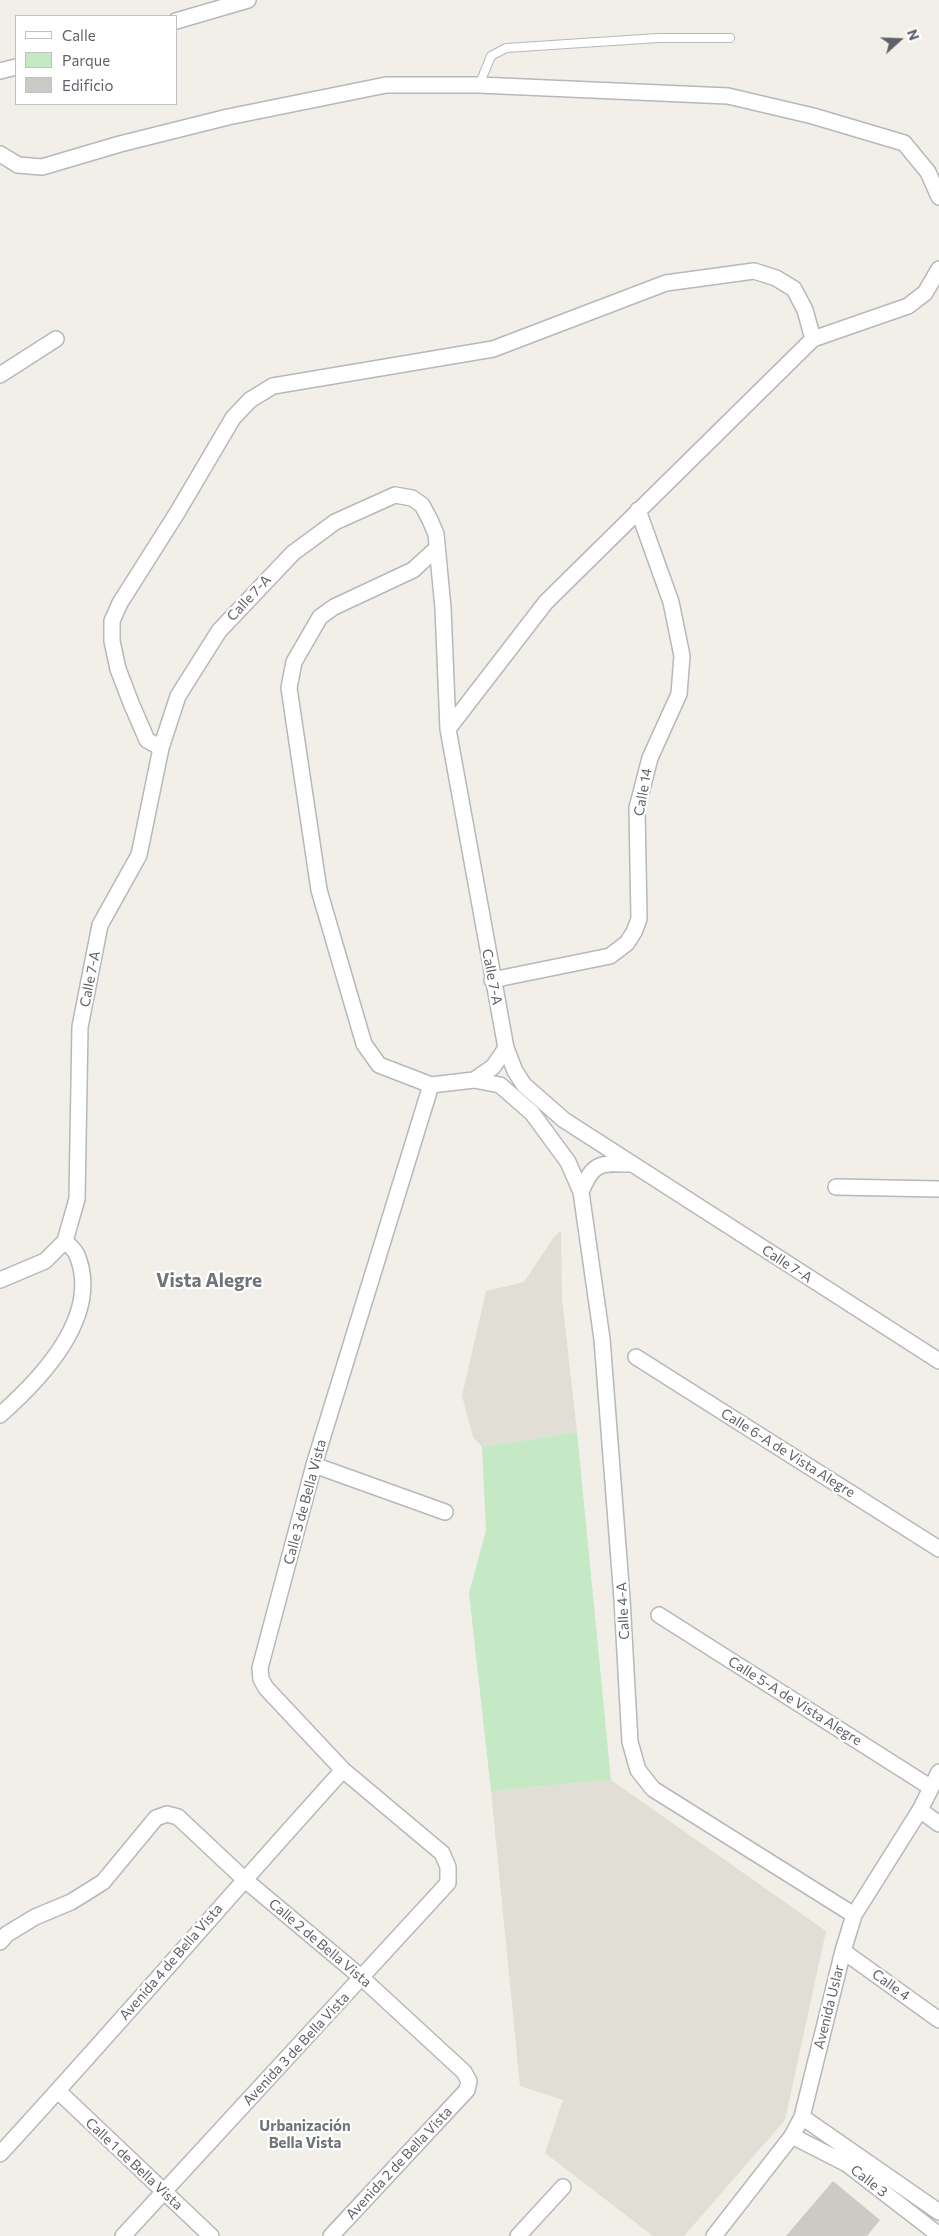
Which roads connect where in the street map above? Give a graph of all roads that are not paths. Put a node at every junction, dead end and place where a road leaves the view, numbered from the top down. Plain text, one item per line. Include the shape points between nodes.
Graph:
1 (248, 0) edge
2 (178, 20) edge
3 (730, 38) dead end
4 (15, 67) edge
5 (0, 71) edge
6 (479, 85) junction
7 (0, 154) edge
8 (939, 197) edge
9 (939, 269) edge
10 (56, 339) dead end
11 (813, 339) junction
12 (0, 375) edge
13 (638, 510) junction
14 (437, 548) junction
15 (448, 729) junction
16 (160, 748) junction
17 (492, 980) junction
18 (506, 1048) junction
19 (474, 1080) junction
20 (431, 1085) junction
21 (631, 1164) junction
22 (836, 1187) dead end
23 (939, 1189) edge
24 (580, 1192) junction
25 (65, 1241) junction
26 (0, 1280) edge
27 (636, 1358) dead end
28 (939, 1361) edge
29 (0, 1415) edge
30 (314, 1466) junction
31 (445, 1512) dead end
32 (939, 1549) edge
33 (659, 1615) dead end
34 (344, 1770) junction
35 (939, 1772) edge
36 (930, 1787) junction
37 (920, 1810) junction
38 (939, 1824) edge
39 (442, 1854) joint
40 (244, 1879) junction
41 (854, 1915) junction
42 (0, 1942) edge
43 (843, 1951) junction
44 (362, 1978) junction
45 (939, 2020) edge
46 (467, 2090) joint
47 (58, 2091) junction
48 (802, 2117) junction
49 (792, 2136) junction
50 (0, 2154) edge
51 (563, 2187) dead end
52 (163, 2192) junction
53 (939, 2212) edge
54 (123, 2236) edge
55 (211, 2236) edge
56 (332, 2236) edge
57 (518, 2236) edge
58 (714, 2236) edge
59 (939, 2236) edge

1 - 2 street
3 - 6 lane via 658,38 506,48 491,56
4 - 5 street
6 - 7 street via 386,85 228,117 42,167 18,165
6 - 8 street via 728,96 813,116 904,143 928,172
9 - 11 street via 924,293 908,306
10 - 12 street
11 - 13 street
11 - 16 street via 805,310 794,289 776,278 754,271 666,283 493,349 273,386 250,400 233,418 120,603 112,622 118,669 147,740
13 - 15 street via 546,602
13 - 17 street, Calle 14 via 671,602 682,656 678,694 650,758 637,808 637,926 627,943 610,956
14 - 15 street, Calle 7-A
14 - 16 street, Calle 7-A via 430,520 422,505 412,498 394,495 335,522 293,553 219,631 178,696
14 - 20 street via 413,570 334,607 320,617 294,662 289,688 319,890 364,1044 379,1065
15 - 17 street, Calle 7-A
16 - 25 street, Calle 7-A via 139,855 100,925 80,1027 77,1199
17 - 18 street, Calle 7-A
18 - 19 street via 493,1067
18 - 21 street, Calle 7-A via 524,1086 564,1120
19 - 20 street
19 - 24 street via 500,1085 527,1108 568,1162
20 - 30 street, Calle 3 de Bella Vista
21 - 24 street via 610,1163 597,1167 588,1174
21 - 28 street, Calle 7-A
22 - 23 street
24 - 41 street, Calle 4-A via 602,1339 630,1742 638,1770 653,1789
25 - 26 street, Calle 7-A via 45,1261
25 - 29 street via 77,1254 82,1276 80,1312 58,1353 26,1392
27 - 32 street, Calle 6-A de Vista Alegre
30 - 31 street
30 - 34 street, Calle 3 de Bella Vista via 260,1668 261,1679
33 - 36 street, Calle 5-A de Vista Alegre
34 - 39 street, Calle 3 de Bella Vista
34 - 40 street, Avenida 4 de Bella Vista
35 - 36 street, Avenida Uslar
36 - 37 street, Avenida Uslar
37 - 38 street
37 - 41 street, Avenida Uslar
39 - 44 street, Avenida 3 de Bella Vista via 448,1867 448,1883
40 - 42 street, Calle 2 de Bella Vista via 178,1817 167,1814 156,1818 103,1882 70,1902 35,1917 6,1934
40 - 44 street, Calle 2 de Bella Vista
40 - 47 street, Avenida 4 de Bella Vista
41 - 43 street, Avenida Uslar
43 - 45 street, Calle 4
43 - 48 street, Avenida Uslar
44 - 46 street, Calle 2 de Bella Vista via 464,2072 469,2081
44 - 52 street, Avenida 3 de Bella Vista
46 - 56 street, Avenida 2 de Bella Vista
47 - 50 street, Avenida 4 de Bella Vista
47 - 52 street, Calle 1 de Bella Vista
48 - 49 street, Avenida Uslar
48 - 53 street, Calle 3
49 - 58 street, Avenida Uslar
49 - 59 street, Calle 3 via 847,2164
51 - 57 street
52 - 54 street, Avenida 3 de Bella Vista
52 - 55 street, Calle 1 de Bella Vista

